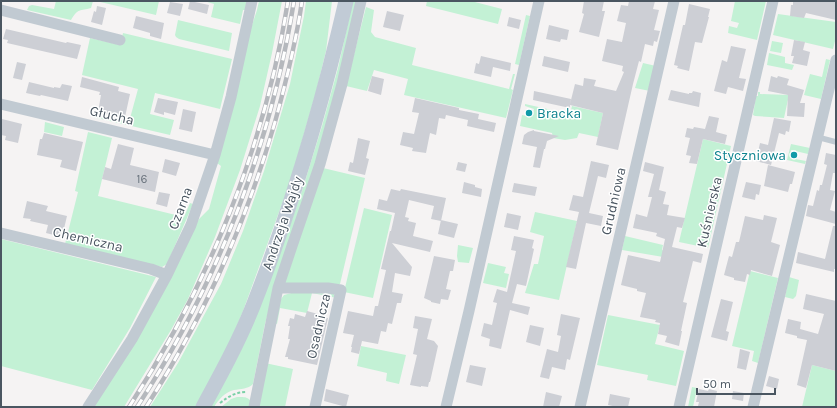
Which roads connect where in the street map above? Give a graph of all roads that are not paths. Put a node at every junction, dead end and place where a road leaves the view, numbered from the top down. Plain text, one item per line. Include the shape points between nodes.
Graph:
1 (252, 1) edge
2 (341, 1) edge
3 (346, 1) edge
4 (361, 1) edge
5 (539, 1) edge
6 (674, 1) edge
7 (773, 1) edge
8 (1, 10) edge
9 (339, 31) junction
10 (120, 40) dead end
11 (836, 60) edge
12 (1, 104) edge
13 (817, 137) junction
14 (836, 142) edge
15 (215, 155) junction
16 (1, 234) edge
17 (167, 275) junction
18 (278, 288) junction
19 (316, 406) edge
20 (88, 407) edge
21 (203, 407) edge
22 (254, 407) edge
23 (446, 407) edge
24 (580, 407) edge
25 (679, 407) edge
26 (752, 407) edge

1 - 15 street, Czarna via 231,97
2 - 9 main road, Andrzeja Wajdy
3 - 9 main road, Andrzeja Wajdy
4 - 18 street via 320,164
5 - 23 street
6 - 24 street, Grudniowa
7 - 25 street, Kuśnierska
8 - 10 street
9 - 21 main road, Andrzeja Wajdy via 303,161 276,245 239,338
11 - 13 street
12 - 15 street, Głucha
13 - 14 lane
13 - 26 street
15 - 17 street, Czarna via 191,225
16 - 17 street, Chemiczna
17 - 20 street, Czarna via 132,339
18 - 19 street, Osadnicza via 341,290
18 - 22 street

